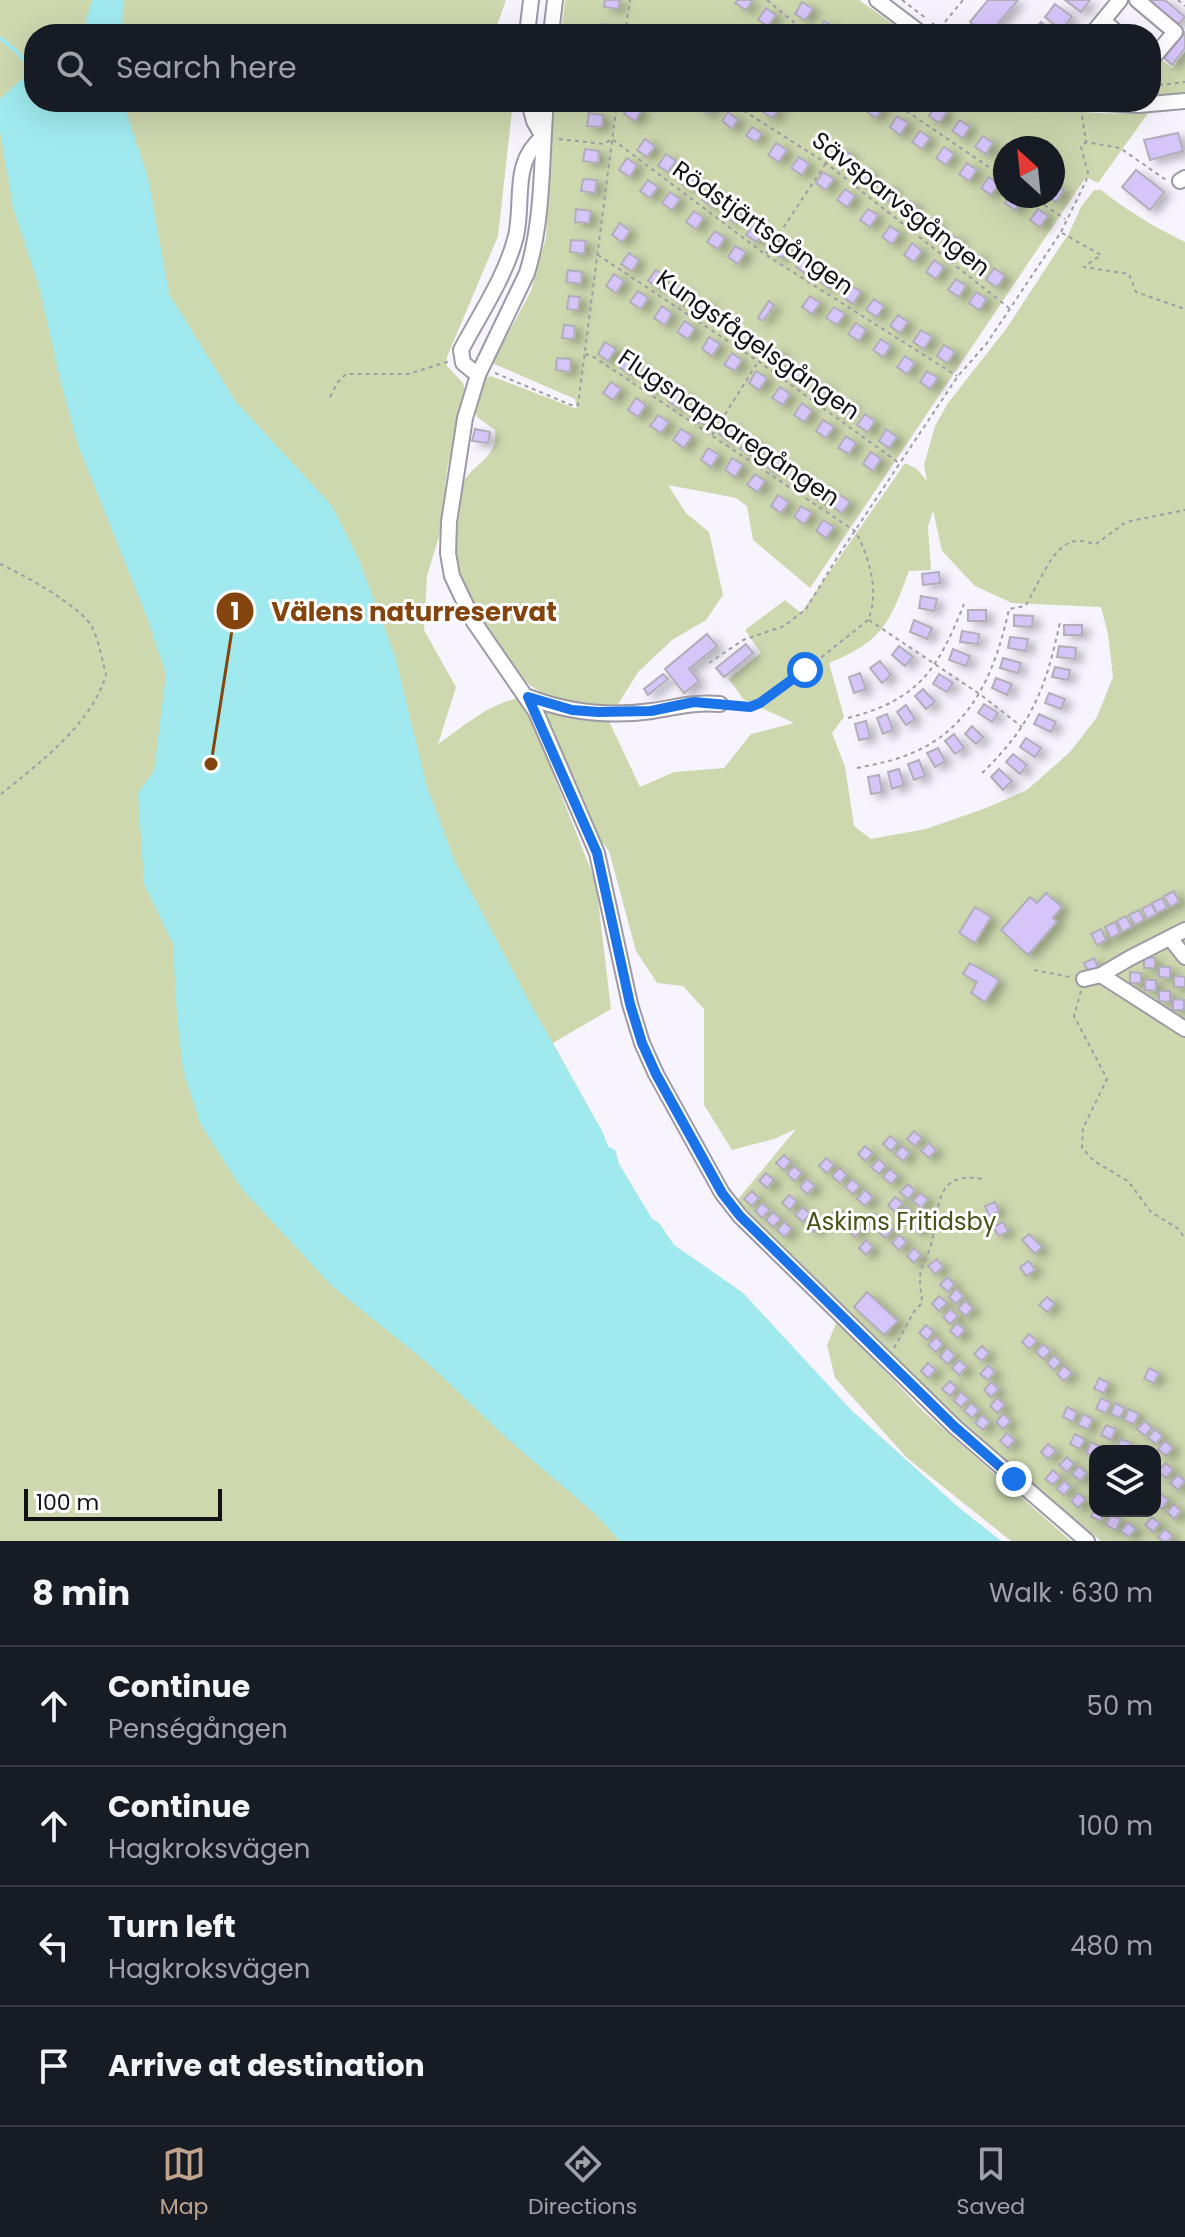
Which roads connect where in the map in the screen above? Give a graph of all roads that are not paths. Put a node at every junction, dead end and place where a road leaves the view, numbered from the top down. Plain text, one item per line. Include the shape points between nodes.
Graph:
1 (531, 0) edge
2 (555, 0) edge
3 (877, 0) edge
4 (1120, 0) edge
5 (1137, 0) edge
6 (1103, 21) junction
7 (528, 24) edge
8 (552, 24) edge
9 (909, 24) edge
10 (1100, 24) edge
11 (1107, 24) edge
12 (1161, 48) edge
13 (1185, 101) edge
14 (1161, 103) edge
15 (532, 112) edge
16 (545, 112) edge
17 (543, 137) junction
18 (480, 371) junction
19 (528, 697) junction
20 (720, 704) road end
21 (1185, 930) edge
22 (1170, 938) junction
23 (1185, 957) edge
24 (1101, 975) junction
25 (1084, 979) road end
26 (1185, 1029) edge
27 (1087, 1541) edge

1 - 7 street
2 - 8 street
3 - 9 street
4 - 6 street
5 - 12 street via 1175,32
6 - 10 street
6 - 11 street
13 - 14 street
15 - 17 street
16 - 17 street
17 - 18 street via 532,257
17 - 18 street via 527,153 523,166 511,253 461,350 468,368
18 - 19 street via 458,458 449,566 474,622
19 - 20 street via 598,712
19 - 27 street via 597,853 642,1043 722,1193 955,1427
21 - 22 street
22 - 23 street
22 - 24 street
24 - 25 street
24 - 26 street

